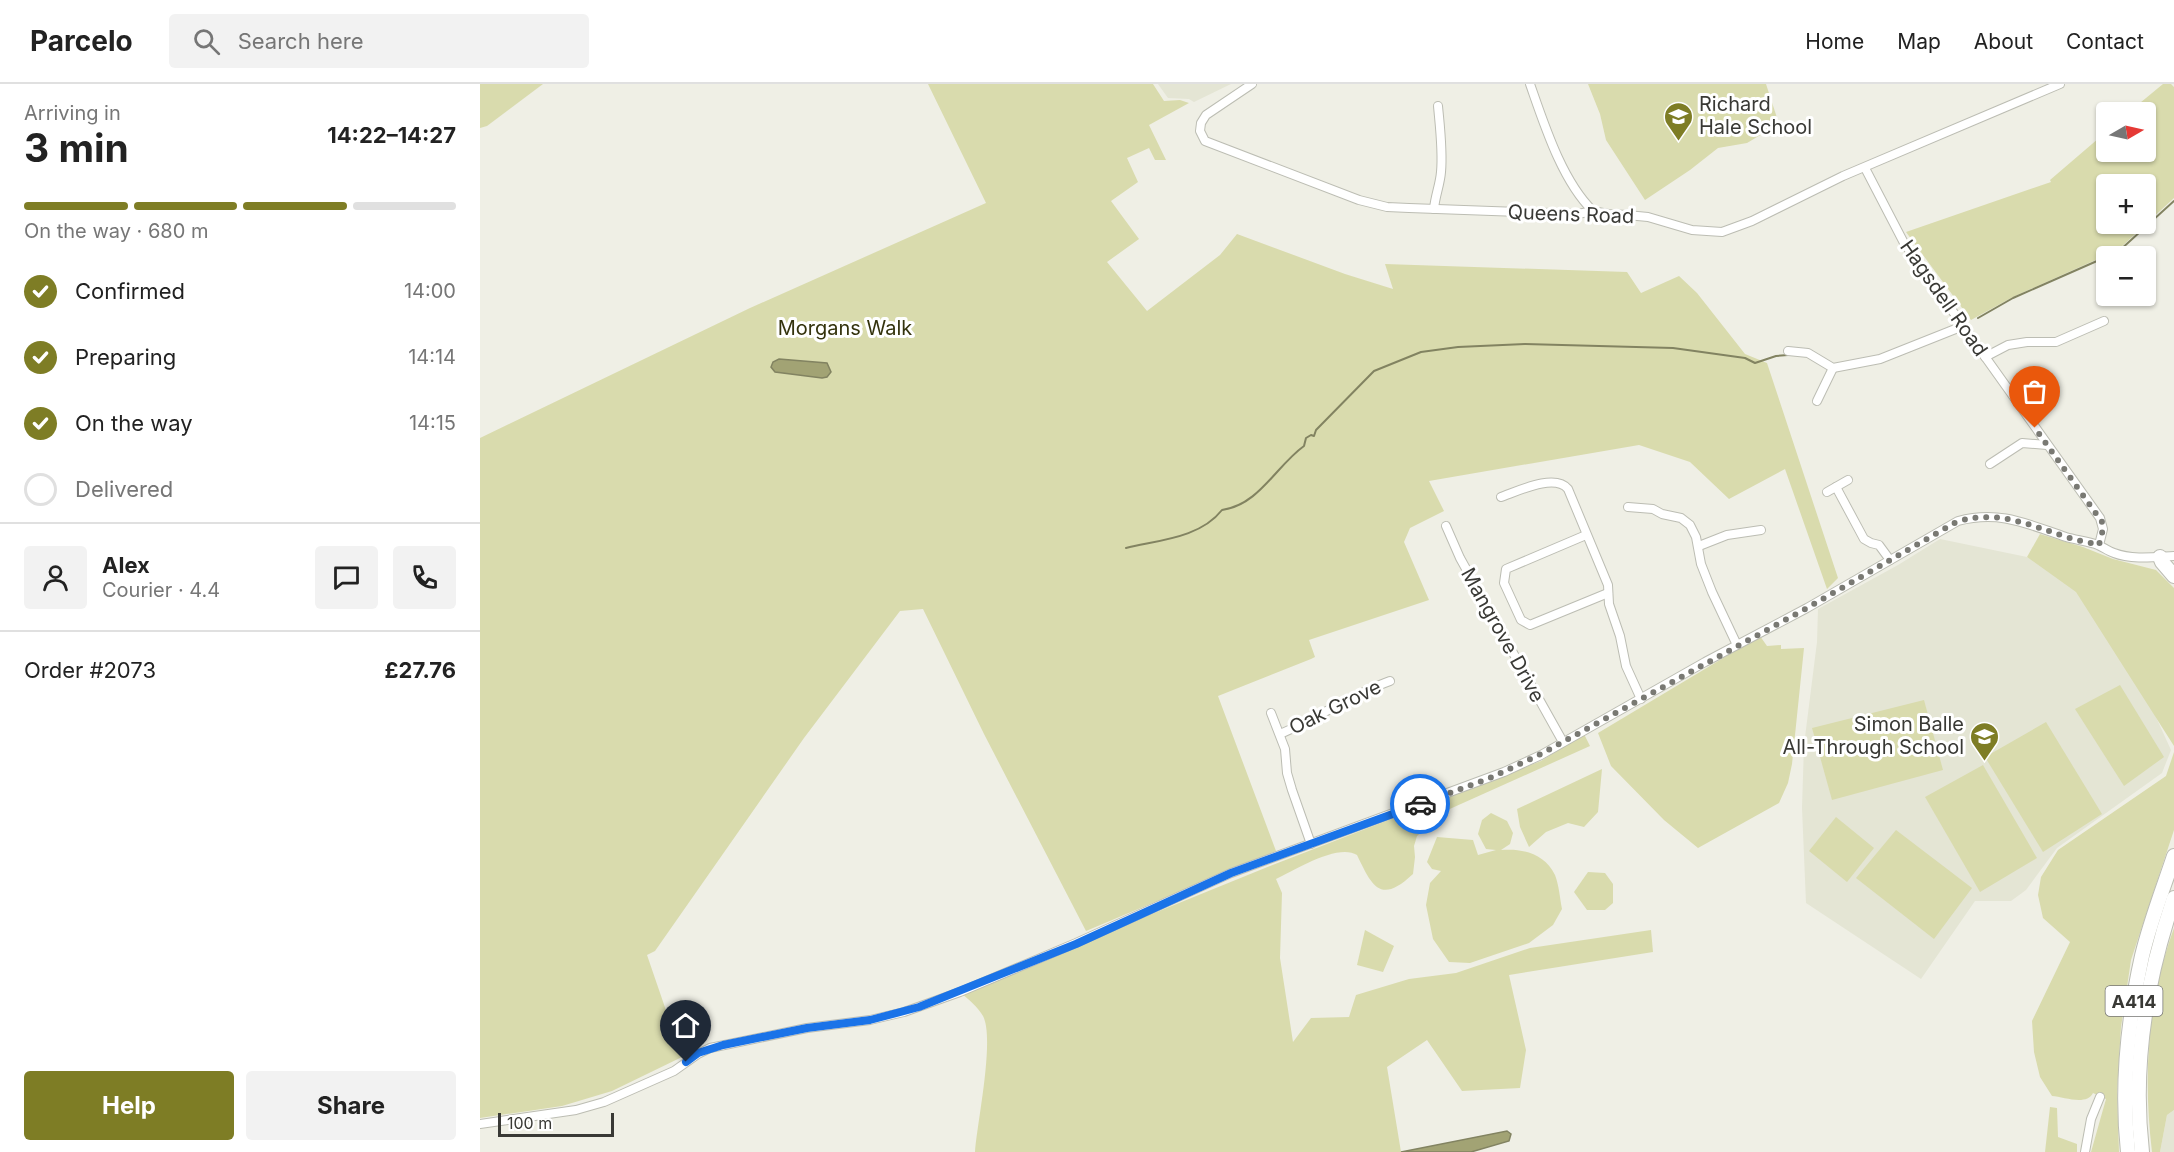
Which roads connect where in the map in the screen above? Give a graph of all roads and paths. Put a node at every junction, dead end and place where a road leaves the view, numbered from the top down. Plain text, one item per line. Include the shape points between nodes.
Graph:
1 (1252, 84) edge
2 (1530, 84) edge
3 (2060, 84) edge
4 (2044, 87) edge
5 (1438, 106) dead end
6 (1864, 168) junction
7 (1434, 209) junction
8 (1593, 211) junction
9 (2104, 321) dead end
10 (1962, 326) junction
11 (1788, 351) dead end
12 (1984, 357) junction
13 (1833, 368) junction
14 (1817, 401) dead end
15 (2047, 445) junction
16 (1990, 464) dead end
17 (1848, 480) dead end
18 (1836, 487) junction
19 (1827, 492) dead end
20 (1501, 496) dead end
21 (1628, 507) dead end
22 (1446, 526) dead end
23 (1761, 530) dead end
24 (1586, 535) junction
25 (2099, 545) junction
26 (1699, 546) junction
27 (2167, 556) edge
28 (1890, 560) junction
29 (2174, 576) edge
30 (1608, 593) junction
31 (1737, 645) junction
32 (1390, 681) dead end
33 (1641, 699) junction
34 (1271, 712) dead end
35 (1280, 734) junction
36 (1563, 742) junction
37 (1311, 844) junction
38 (2174, 856) edge
39 (2174, 898) edge
40 (2100, 1097) dead end
41 (480, 1124) edge
42 (2085, 1152) edge
43 (2128, 1152) edge
44 (2142, 1152) edge

1 - 7 street, Queens Road via 1203,119 1200,131 1204,141 1359,200 1387,207
2 - 8 street via 1569,177
3 - 4 street, Queens Road
4 - 6 street, Queens Road
5 - 7 street via 1442,162
6 - 8 street, Queens Road via 1722,232
6 - 10 street, Hagsdell Road via 1904,243
7 - 8 street, Queens Road via 1578,214
9 - 12 street via 2056,342 2008,345
10 - 12 street, Hagsdell Road
10 - 13 street via 1880,358
11 - 13 street via 1808,353
12 - 15 street, Hagsdell Road
13 - 14 street
15 - 16 street via 2022,443
15 - 25 street, Hagsdell Road via 2102,522
17 - 18 street
18 - 19 street
18 - 28 street via 1864,539 1879,544
20 - 24 street via 1536,485 1561,483 1568,489
21 - 26 street via 1653,509 1681,518 1693,530
22 - 36 street, Mangrove Drive
23 - 26 street via 1727,535
24 - 30 street
24 - 30 street via 1506,569 1504,583 1521,620 1530,625
25 - 27 street via 2115,554
25 - 28 street via 2012,519 1978,517 1958,521
26 - 31 street via 1701,564
27 - 29 highway via 2162,562
28 - 31 street
30 - 33 street via 1626,666
31 - 33 street
32 - 35 street, Oak Grove
33 - 36 street
34 - 35 street, Oak Grove
35 - 37 street, Oak Grove via 1289,781
36 - 37 street via 1520,765
37 - 41 street via 1231,873 1076,944 904,1012 710,1048 674,1071 604,1102
38 - 43 highway, A414 via 2135,989 2126,1102
39 - 44 highway, A414 via 2155,961 2142,1029
40 - 42 street

